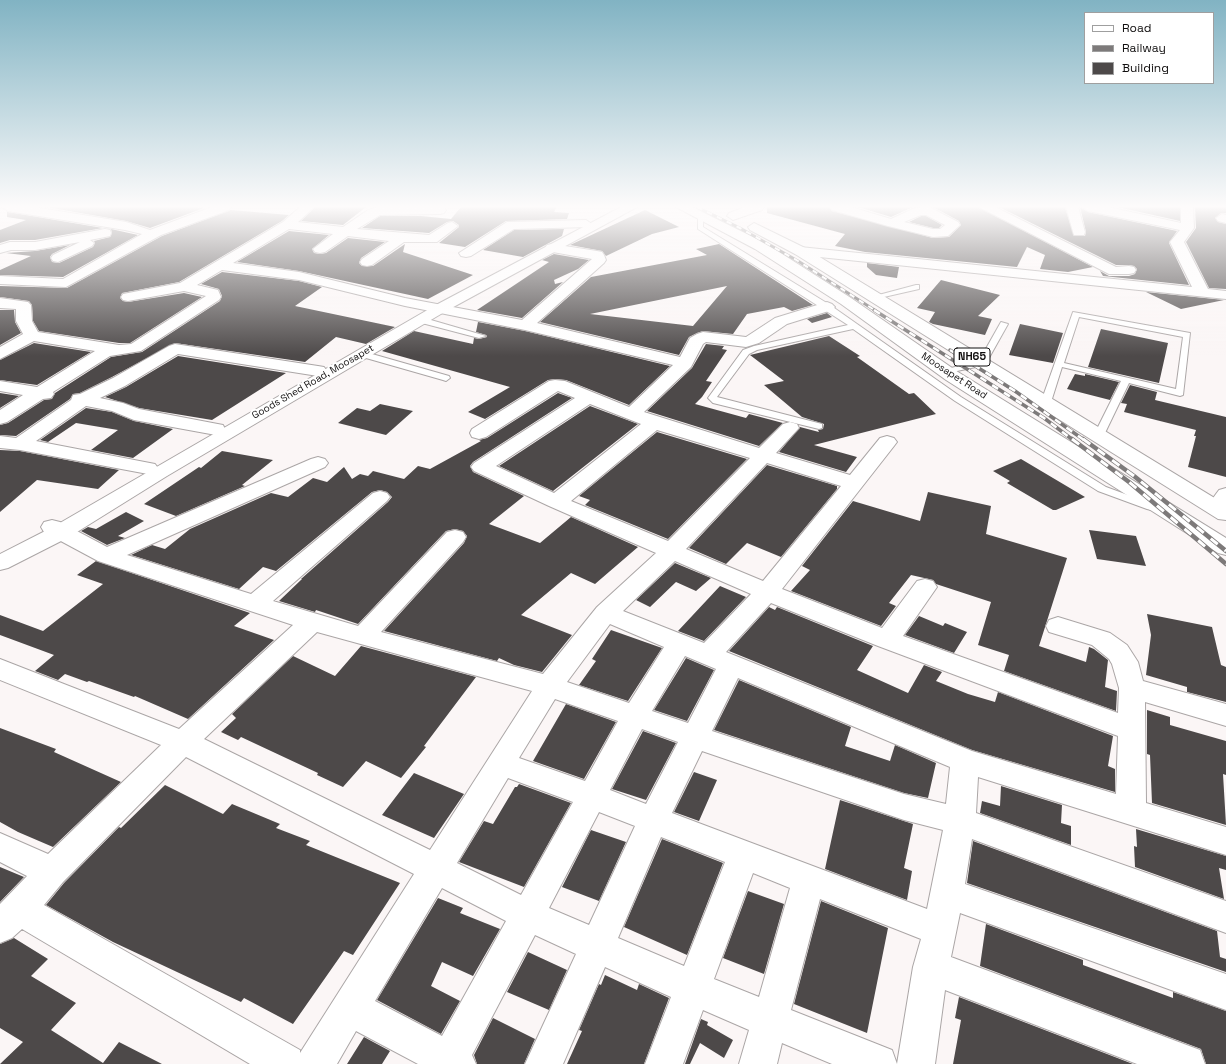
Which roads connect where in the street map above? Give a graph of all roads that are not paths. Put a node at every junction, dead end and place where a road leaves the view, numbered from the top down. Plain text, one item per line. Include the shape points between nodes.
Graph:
1 (109, 257) edge
2 (237, 257) edge
3 (374, 257) edge
4 (527, 257) edge
5 (535, 257) edge
6 (598, 257) edge
7 (773, 257) edge
8 (811, 257) edge
9 (864, 257) edge
10 (1085, 257) edge
11 (1184, 257) edge
12 (367, 262) dead end
13 (222, 266) junction
14 (1129, 270) dead end
15 (0, 280) edge
16 (31, 282) junction
17 (66, 283) junction
18 (184, 287) junction
19 (916, 287) dead end
20 (810, 288) junction
21 (1202, 292) junction
22 (1226, 295) edge
23 (128, 297) dead end
24 (875, 297) junction
25 (0, 302) edge
26 (23, 305) junction
27 (827, 307) junction
28 (430, 311) junction
29 (1004, 324) dead end
30 (525, 325) junction
31 (855, 326) junction
32 (32, 336) junction
33 (482, 336) dead end
34 (118, 350) junction
35 (0, 354) edge
36 (362, 354) junction
37 (685, 363) junction
38 (982, 363) junction
39 (1059, 364) junction
40 (318, 370) junction
41 (946, 372) junction
42 (446, 378) dead end
43 (1126, 380) junction
44 (0, 386) edge
45 (39, 394) junction
46 (589, 396) junction
47 (84, 399) junction
48 (1046, 402) junction
49 (631, 414) junction
50 (0, 418) edge
51 (654, 423) junction
52 (819, 426) dead end
53 (790, 428) dead end
54 (216, 429) junction
55 (479, 433) dead end
56 (1099, 436) junction
57 (0, 442) edge
58 (887, 442) dead end
59 (20, 444) junction
60 (764, 456) junction
61 (318, 464) dead end
62 (148, 468) junction
63 (854, 482) junction
64 (380, 497) dead end
65 (556, 502) junction
66 (1223, 505) edge
67 (1178, 516) junction
68 (57, 529) junction
69 (455, 537) dead end
70 (1226, 548) edge
71 (671, 552) junction
72 (0, 554) edge
73 (106, 556) junction
74 (0, 563) edge
75 (925, 587) dead end
76 (767, 592) junction
77 (256, 603) junction
78 (606, 613) junction
79 (312, 622) junction
80 (1058, 626) dead end
81 (364, 635) junction
82 (887, 640) junction
83 (680, 643) junction
84 (720, 660) junction
85 (3, 674) edge
86 (549, 686) junction
87 (1132, 688) junction
88 (1226, 715) edge
89 (635, 716) junction
90 (1133, 730) junction
91 (695, 737) junction
92 (183, 742) junction
93 (965, 761) junction
94 (502, 764) junction
95 (591, 796) junction
96 (1131, 812) junction
97 (653, 820) junction
98 (960, 821) junction
99 (1226, 841) edge
100 (0, 847) edge
101 (744, 855) junction
102 (435, 868) junction
103 (52, 872) junction
104 (809, 880) junction
105 (946, 893) junction
106 (527, 916) junction
107 (1226, 917) edge
108 (10, 918) edge
109 (940, 930) junction
110 (597, 947) junction
111 (931, 967) junction
112 (692, 988) junction
113 (1226, 992) edge
114 (351, 1008) junction
115 (771, 1020) junction
116 (451, 1063) edge
117 (286, 1064) edge
118 (315, 1064) edge
119 (544, 1064) edge
120 (664, 1064) edge
121 (758, 1064) edge
122 (878, 1064) edge
123 (916, 1064) edge
124 (1186, 1064) edge

1 - 17 main road
2 - 13 main road
3 - 12 main road
4 - 28 main road, Goods Shed Road, Moosapet
5 - 28 main road, Goods Shed Road, Moosapet
6 - 30 main road via 599,260
7 - 20 main road, Moosapet Road / NH65
8 - 24 main road, NH65
9 - 21 main road
10 - 14 main road via 1114,271
11 - 21 main road
13 - 18 main road
13 - 28 main road via 299,276 405,302
15 - 16 main road
16 - 17 main road
16 - 25 main road
17 - 26 main road
18 - 23 main road
18 - 34 main road via 213,293 214,296 135,348
19 - 24 lane
20 - 27 lane
20 - 41 main road, Moosapet Road / NH65 via 846,301
21 - 22 main road
24 - 38 main road, NH65
25 - 26 main road
26 - 32 main road via 24,321
27 - 31 lane
27 - 37 main road via 782,321 746,342 703,337 696,341
28 - 30 main road
28 - 33 lane
28 - 36 main road, Goods Shed Road, Moosapet
28 - 40 main road, Goods Shed Road, Moosapet
29 - 38 lane
30 - 37 main road
31 - 52 lane via 754,348 746,352 712,398
31 - 67 lane via 958,399 1102,490
32 - 34 main road
32 - 35 main road
34 - 45 main road via 105,352
36 - 42 lane
36 - 68 main road, Goods Shed Road, Moosapet
37 - 49 main road
38 - 41 lane
38 - 48 main road, NH65
39 - 43 lane
39 - 43 lane via 1076,314 1187,335 1180,393
39 - 48 lane
40 - 47 main road via 175,349
40 - 54 main road, Goods Shed Road, Moosapet
41 - 67 main road, Moosapet Road / NH65
43 - 56 lane
44 - 45 main road
45 - 47 main road
45 - 50 main road
46 - 49 main road
46 - 55 main road via 555,385
46 - 65 main road via 481,467
47 - 54 main road via 134,414
47 - 59 main road
48 - 56 main road, NH65
49 - 51 main road
51 - 60 main road
51 - 65 main road
53 - 60 main road
54 - 62 main road, Goods Shed Road, Moosapet
56 - 66 main road, NH65
57 - 59 main road
58 - 63 main road
59 - 62 main road
60 - 63 main road
60 - 71 main road
61 - 73 main road
62 - 68 main road, Goods Shed Road, Moosapet
63 - 76 main road
64 - 77 main road
65 - 71 main road
67 - 70 main road, Moosapet Road / NH65
68 - 72 main road, Goods Shed Road, Moosapet
68 - 73 main road
68 - 74 main road, Goods Shed Road, Moosapet
69 - 81 main road
71 - 76 main road
71 - 78 main road
73 - 77 main road
75 - 82 main road
76 - 82 main road
76 - 84 main road
77 - 79 main road
78 - 83 main road
78 - 86 main road
79 - 81 main road
79 - 92 main road
80 - 87 main road via 1101,639 1118,652 1125,662
81 - 86 main road
82 - 90 main road
83 - 84 main road
83 - 89 main road
84 - 91 main road
84 - 93 main road
85 - 92 main road
86 - 89 main road
86 - 94 main road
87 - 88 main road
87 - 90 main road
89 - 91 main road
89 - 95 main road
90 - 96 main road
91 - 97 main road
91 - 98 main road via 904,807
92 - 102 main road
92 - 103 main road
93 - 96 main road
93 - 98 main road
94 - 95 main road
94 - 102 main road
95 - 97 main road
95 - 106 main road
96 - 99 main road
97 - 101 main road
97 - 110 main road
98 - 105 main road
98 - 107 main road
100 - 103 main road
101 - 104 main road
101 - 112 main road
102 - 106 main road
102 - 114 main road
103 - 108 main road
104 - 109 main road
104 - 115 main road
105 - 109 main road
105 - 113 main road
106 - 110 main road
106 - 116 main road
108 - 117 main road
109 - 111 main road
110 - 112 main road
110 - 119 main road
111 - 123 main road
111 - 124 main road
112 - 115 main road
112 - 120 main road
114 - 116 main road
114 - 118 main road
115 - 121 main road
115 - 122 main road

